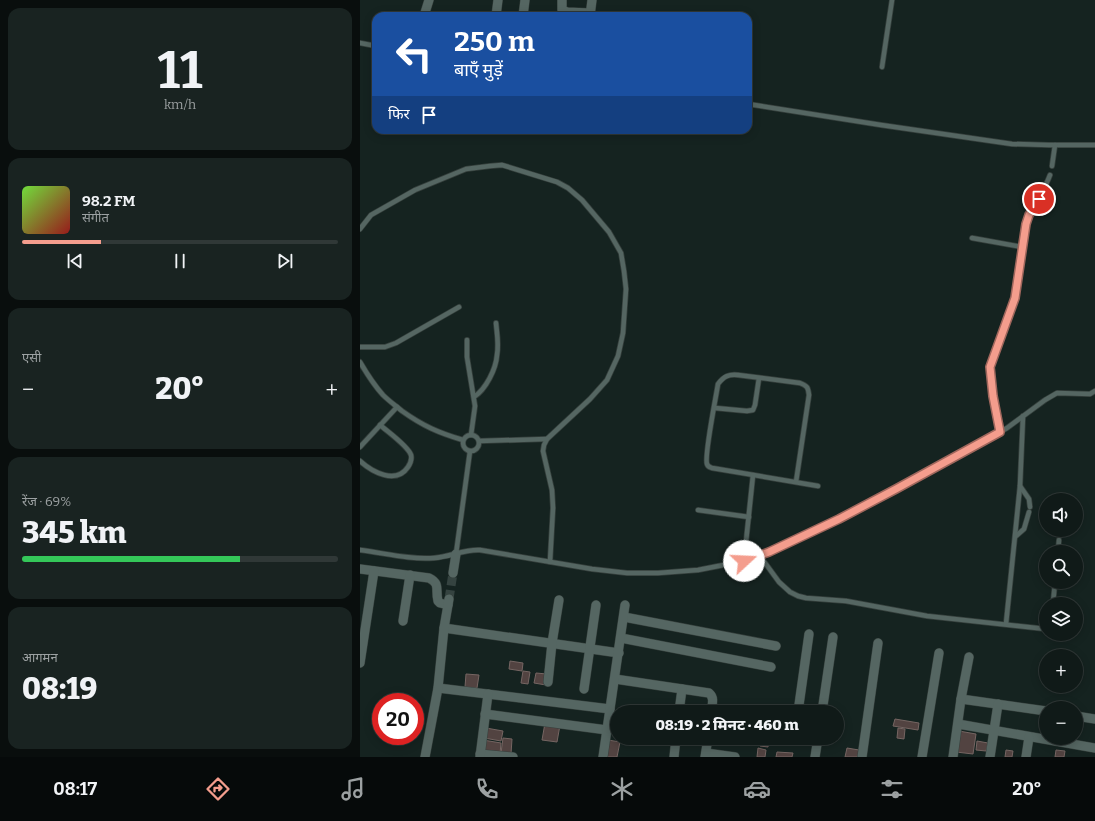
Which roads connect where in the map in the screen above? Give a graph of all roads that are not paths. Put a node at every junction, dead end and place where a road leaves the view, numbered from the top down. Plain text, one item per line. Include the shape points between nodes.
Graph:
1 (429, 0) edge
2 (498, 0) edge
3 (525, 0) edge
4 (562, 0) edge
5 (592, 0) edge
6 (892, 0) edge
7 (425, 12) edge
8 (496, 12) edge
9 (524, 12) edge
10 (567, 12) edge
11 (590, 12) edge
12 (360, 43) edge
13 (372, 45) edge
14 (882, 67) dead end
15 (752, 105) edge
16 (1055, 145) junction
17 (1095, 145) edge
18 (1052, 166) dead end
19 (1050, 175) dead end
20 (360, 229) edge
21 (972, 238) dead end
22 (1022, 246) junction
23 (459, 307) dead end
24 (496, 323) dead end
25 (467, 340) dead end
26 (360, 347) edge
27 (360, 362) edge
28 (759, 378) junction
29 (1095, 391) edge
30 (1090, 394) junction
31 (474, 397) junction
32 (1095, 398) edge
33 (396, 407) junction
34 (714, 408) junction
35 (1022, 416) junction
36 (380, 426) junction
37 (1000, 432) junction
38 (471, 434) junction
39 (547, 439) junction
40 (463, 440) junction
41 (479, 441) junction
42 (360, 447) edge
43 (470, 451) junction
44 (360, 461) edge
45 (753, 475) junction
46 (796, 482) junction
47 (818, 486) dead end
48 (1020, 486) junction
49 (698, 510) dead end
50 (749, 517) junction
51 (1016, 536) junction
52 (1059, 540) dead end
53 (1059, 545) edge
54 (360, 550) edge
55 (456, 554) junction
56 (760, 556) junction
57 (744, 561) junction
58 (550, 562) junction
59 (360, 569) edge
60 (374, 571) junction
61 (453, 573) tunnel mouth
62 (410, 575) junction
63 (560, 600) dead end
64 (596, 605) dead end
65 (625, 605) dead end
66 (624, 617) junction
67 (403, 621) dead end
68 (1006, 624) junction
69 (444, 628) junction
70 (1039, 628) edge
71 (809, 634) dead end
72 (832, 637) dead end
73 (621, 638) junction
74 (552, 643) junction
75 (878, 643) dead end
76 (776, 646) dead end
77 (589, 648) junction
78 (938, 652) dead end
79 (618, 653) junction
80 (969, 657) dead end
81 (360, 663) edge
82 (770, 667) dead end
83 (615, 679) junction
84 (548, 682) dead end
85 (438, 688) junction
86 (584, 689) dead end
87 (682, 689) junction
88 (488, 694) junction
89 (961, 700) junction
90 (998, 704) junction
91 (611, 705) edge
92 (680, 705) edge
93 (712, 705) edge
94 (799, 705) edge
95 (823, 705) edge
96 (610, 709) joint
97 (1039, 710) edge
98 (485, 714) junction
99 (1083, 717) edge
100 (1095, 719) edge
101 (958, 724) junction
102 (607, 730) junction
103 (994, 731) junction
104 (1029, 737) junction
105 (675, 745) edge
106 (707, 745) edge
107 (817, 745) edge
108 (1095, 748) edge
109 (705, 755) edge
110 (480, 756) edge
111 (425, 757) edge
112 (513, 757) edge
113 (603, 757) edge
114 (674, 757) edge
115 (735, 757) edge
116 (815, 757) edge
117 (862, 757) edge
118 (922, 757) edge
119 (953, 757) edge
120 (990, 757) edge
121 (1026, 757) edge

1 - 7 street
2 - 8 street
3 - 9 street
4 - 10 street via 562,10
5 - 11 street
6 - 14 lane
12 - 13 lane
15 - 16 lane via 1012,144
16 - 17 lane
16 - 18 lane
19 - 22 lane via 1029,215
20 - 39 lane via 371,215 415,190 466,169 490,166 502,165 557,182 568,188 586,205 609,232 620,253 626,289 623,333 618,356 607,380
21 - 22 lane
22 - 37 lane via 1015,298 990,367
23 - 26 lane via 396,343 385,347
24 - 31 lane via 497,355 494,369 480,393
25 - 31 lane via 467,357
27 - 33 lane via 384,396
28 - 34 lane via 729,374 722,378 718,384
28 - 34 lane via 753,410
28 - 46 lane via 800,383 808,388
29 - 30 lane
30 - 32 lane
30 - 35 lane via 1057,393
31 - 38 lane
33 - 36 lane
33 - 40 lane via 430,428
34 - 45 lane via 708,445 708,466
35 - 37 lane
35 - 48 lane
36 - 42 lane
36 - 44 lane via 411,454 409,466 404,472 390,476 373,472
37 - 56 lane via 839,519
38 - 40 lane
38 - 41 lane
39 - 41 lane
39 - 58 lane via 544,451 553,508
40 - 43 lane via 465,448
41 - 43 lane via 478,448
43 - 55 lane
45 - 46 lane
45 - 50 lane
46 - 47 lane
48 - 51 lane
48 - 51 lane via 1029,499 1029,509 1024,529
49 - 50 lane
50 - 57 lane
51 - 68 lane
52 - 53 lane
54 - 55 lane via 423,559
55 - 58 lane via 480,550
55 - 61 street
56 - 57 lane
56 - 68 lane via 779,582 798,596 846,601 927,616
57 - 58 lane via 698,570 638,573
59 - 60 street
60 - 62 street
60 - 81 street
62 - 67 street
62 - 69 street via 429,578 437,584 438,601 448,602
63 - 74 street
64 - 77 street
65 - 66 street
66 - 73 street
66 - 76 street
68 - 70 lane
69 - 74 street
69 - 85 street
71 - 94 street
72 - 95 street
73 - 79 street
73 - 82 street
74 - 77 street
74 - 84 street
75 - 117 street
77 - 79 street
77 - 86 street
78 - 118 street
79 - 83 street
80 - 89 street
83 - 87 street
83 - 91 street
85 - 88 street
85 - 111 street
87 - 92 street
87 - 93 street via 709,693 712,695
88 - 96 street
88 - 98 street
89 - 90 street
89 - 101 street
90 - 97 street
90 - 103 street
96 - 102 street
98 - 102 street
98 - 110 street
99 - 100 street
101 - 103 street
101 - 119 street
102 - 113 street
103 - 104 street
103 - 120 street
104 - 108 street
104 - 121 street
105 - 114 street
106 - 109 street
107 - 116 street
109 - 115 street
110 - 112 street

